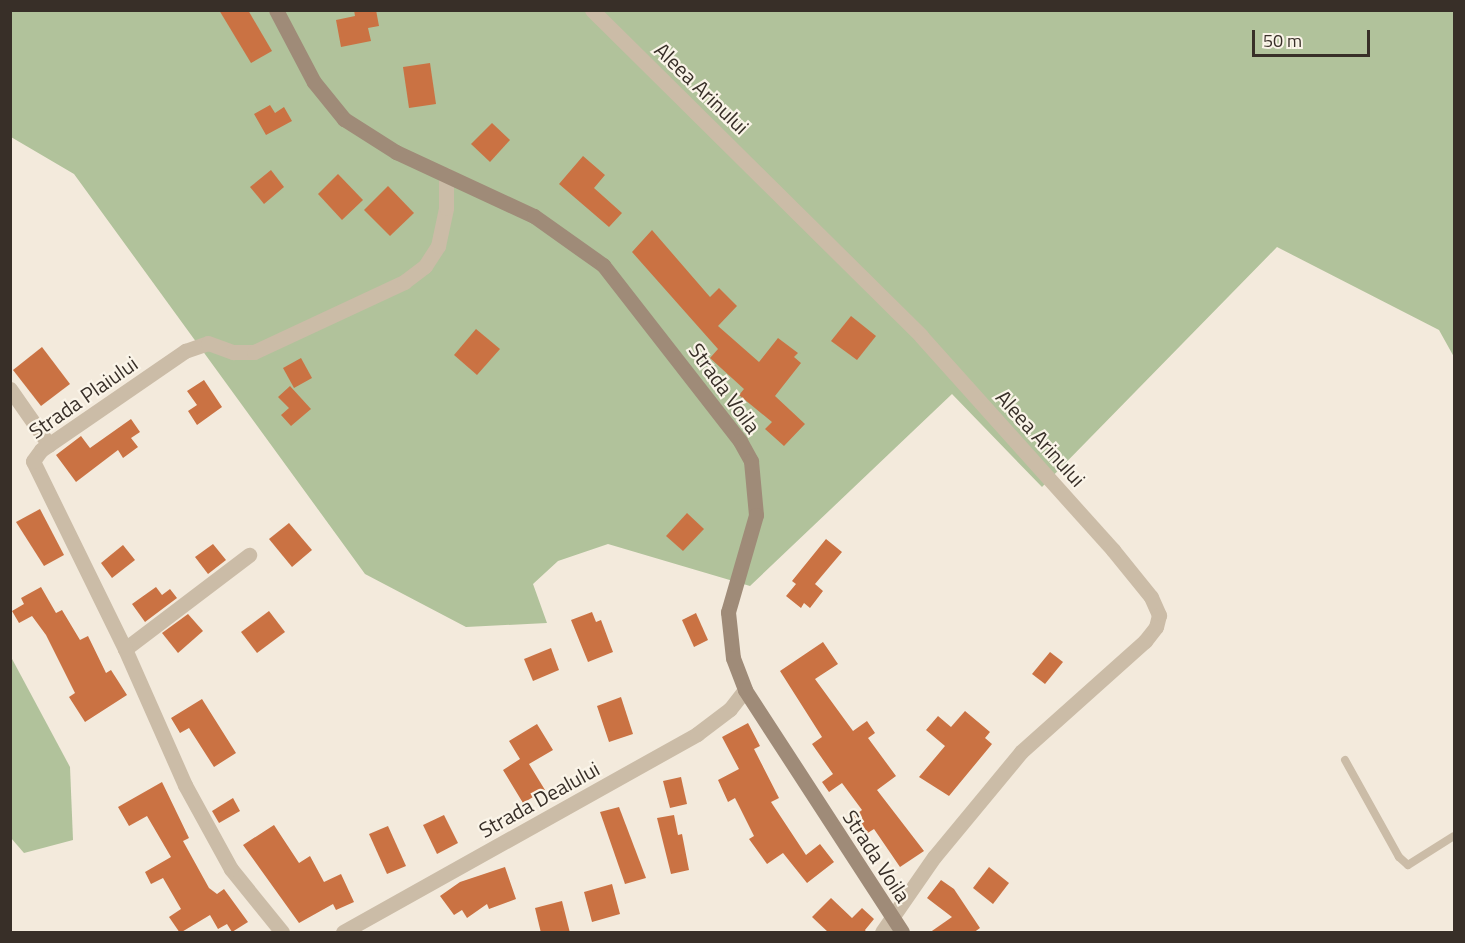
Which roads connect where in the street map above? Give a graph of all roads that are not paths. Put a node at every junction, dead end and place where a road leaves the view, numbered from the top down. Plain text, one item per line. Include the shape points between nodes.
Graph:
1 (276, 10) edge
2 (592, 10) edge
3 (446, 175) junction
4 (10, 389) edge
5 (49, 445) junction
6 (249, 555) dead end
7 (124, 649) junction
8 (745, 690) junction
9 (1345, 760) dead end
10 (1455, 836) edge
11 (892, 918) junction
12 (282, 933) edge
13 (343, 933) edge
14 (882, 933) edge
15 (902, 933) edge

1 - 3 main road, Strada Voila via 314,82 344,119 382,144
2 - 11 street, Aleea Arinului via 921,336 1113,550 1151,597 1159,615 1156,627 1145,641 1014,760 934,857
3 - 5 street, Strada Plaiului via 446,208 438,246 425,266 404,282 254,352 233,352 208,343 185,351
3 - 8 main road, Strada Voila via 534,216 603,265 741,441 751,461 756,515 732,598 728,629
4 - 5 street
5 - 7 street, Strada Plaiului via 36,455 34,468
6 - 7 street
7 - 12 street, Strada Plaiului via 185,785 231,869
8 - 11 main road, Strada Voila
8 - 13 street, Strada Dealului via 730,709 697,734
9 - 10 lane via 1399,857 1408,865
11 - 14 street
11 - 15 main road, Strada Voila

